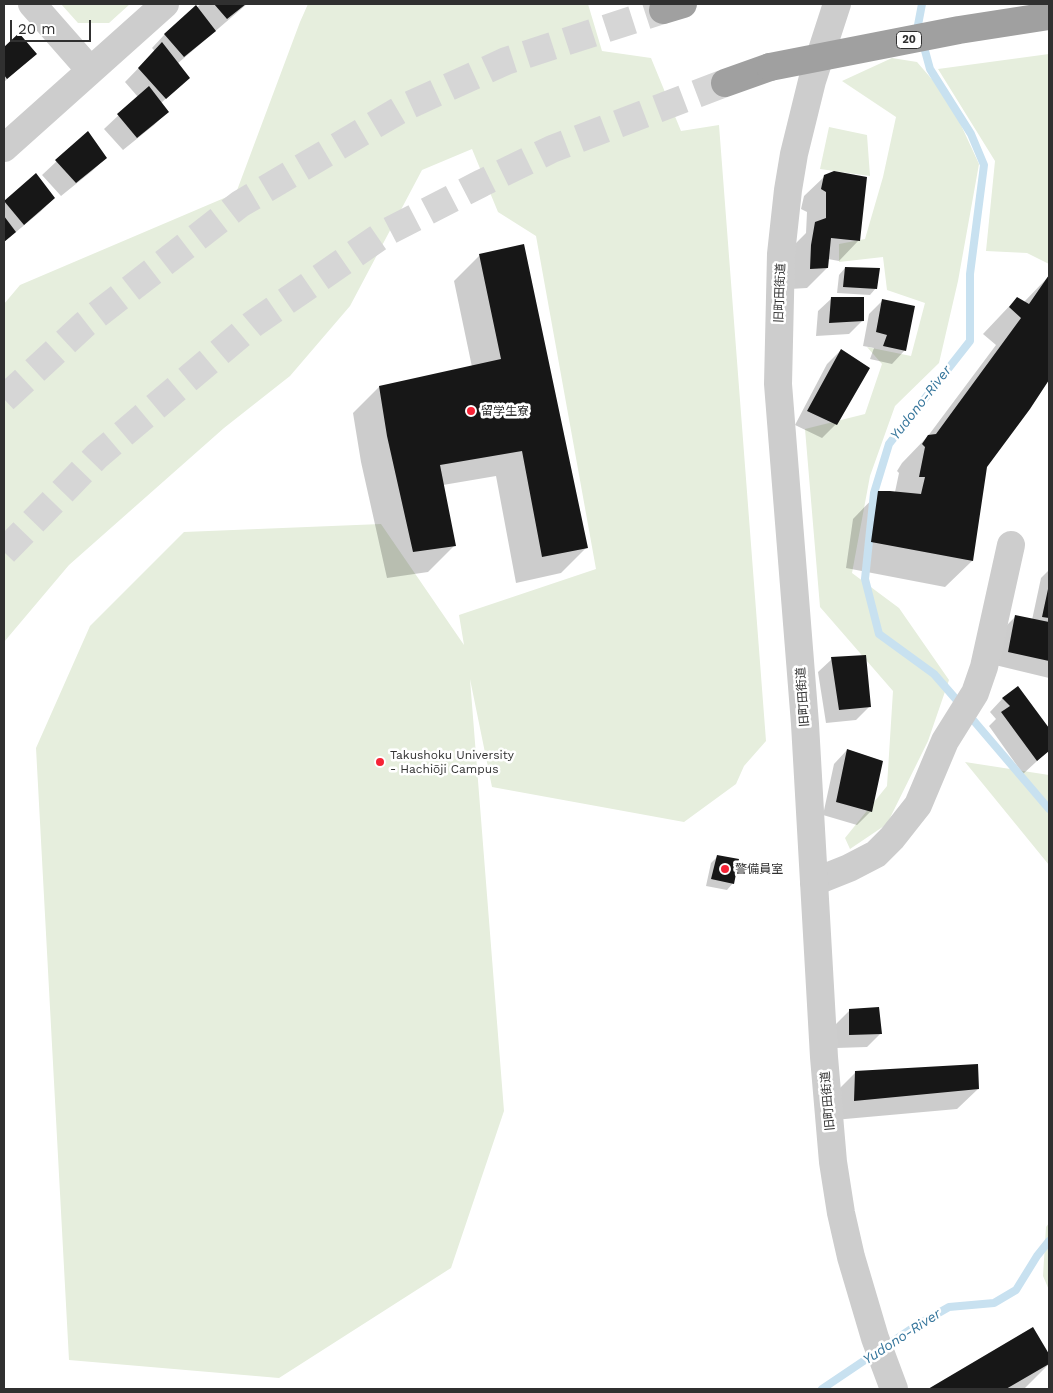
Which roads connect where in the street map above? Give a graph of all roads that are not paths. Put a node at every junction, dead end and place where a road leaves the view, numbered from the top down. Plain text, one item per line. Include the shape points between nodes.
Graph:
1 (32, 4) edge
2 (165, 4) edge
3 (837, 4) edge
4 (1049, 16) edge
5 (90, 70) junction
6 (725, 83) tunnel mouth
7 (4, 148) edge
8 (1011, 545) dead end
9 (814, 882) junction
10 (894, 1389) edge

1 - 5 street
2 - 5 street
3 - 9 street, 旧町田街道 via 812,81 789,181 781,254 779,314 779,401
4 - 6 highway, 20, bridge via 770,67
5 - 7 street
8 - 9 street via 984,667 975,693 944,741 918,805 876,854
9 - 10 street, 旧町田街道 via 824,1057 841,1213 851,1257

